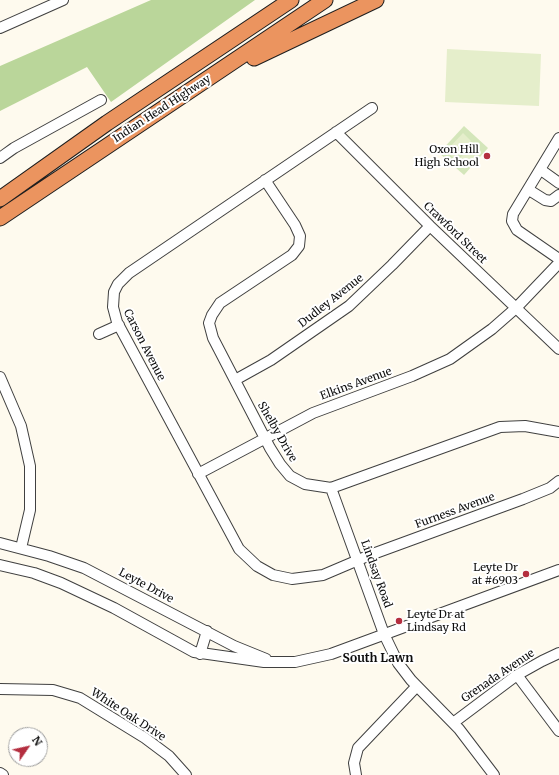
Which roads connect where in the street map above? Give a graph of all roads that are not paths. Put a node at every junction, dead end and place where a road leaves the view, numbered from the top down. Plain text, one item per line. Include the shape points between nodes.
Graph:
1 (64, 0) edge
2 (289, 0) edge
3 (325, 0) edge
4 (376, 0) edge
5 (1, 24) edge
6 (188, 93) junction
7 (101, 100) dead end
8 (372, 108) dead end
9 (336, 132) junction
10 (559, 138) edge
11 (0, 158) edge
12 (541, 170) junction
13 (264, 180) junction
14 (559, 184) edge
15 (529, 190) junction
16 (559, 195) edge
17 (0, 198) edge
18 (0, 218) edge
19 (430, 226) junction
20 (559, 259) edge
21 (559, 263) edge
22 (516, 308) junction
23 (119, 324) junction
24 (99, 334) dead end
25 (559, 349) edge
26 (0, 376) edge
27 (235, 380) junction
28 (559, 432) edge
29 (266, 439) junction
30 (198, 474) junction
31 (559, 481) edge
32 (332, 488) junction
33 (0, 543) edge
34 (22, 548) junction
35 (358, 560) junction
36 (0, 565) edge
37 (559, 570) edge
38 (207, 631) junction
39 (384, 634) junction
40 (559, 653) edge
41 (200, 654) junction
42 (277, 662) junction
43 (517, 675) junction
44 (417, 686) junction
45 (0, 689) edge
46 (453, 723) junction
47 (559, 731) edge
48 (0, 773) edge
49 (3, 775) edge
50 (186, 775) edge
51 (356, 775) edge
52 (494, 775) edge

1 - 5 street
2 - 17 highway, Indian Head Highway
3 - 6 highway, Indian Head Highway
4 - 6 highway via 262,54
6 - 18 highway, Indian Head Highway
7 - 11 street
8 - 9 street, Carson Avenue
9 - 13 street, Carson Avenue
9 - 19 street, Crawford Street
10 - 12 street
12 - 14 street
12 - 15 street
13 - 23 street, Carson Avenue via 125,276 116,288 113,299 113,311
13 - 27 street, Shelby Drive via 295,225 300,236 299,246 292,255 225,299 212,315 209,323 210,332
15 - 16 street via 545,200 552,201
15 - 20 street via 513,214 514,226
19 - 22 street, Crawford Street
19 - 27 street, Dudley Avenue via 349,306 276,356
21 - 22 street, Elkins Avenue
22 - 25 street, Crawford Street
22 - 29 street, Elkins Avenue via 470,346 442,363 314,413
23 - 24 street
23 - 30 street, Carson Avenue
26 - 34 street via 21,426 30,466 30,510
27 - 29 street, Shelby Drive
28 - 32 street, Shelby Drive via 526,426 500,427
29 - 30 street, Elkins Avenue
29 - 32 street, Shelby Drive via 280,464 293,478 304,484
30 - 35 street, Carson Avenue via 239,549 264,570 284,578 298,579 323,575
31 - 35 street, Furness Avenue via 523,500
32 - 35 street, Lindsay Road
33 - 34 street, Leyte Drive
34 - 38 street, Leyte Drive via 84,568
35 - 39 street, Lindsay Road
36 - 41 street, Leyte Drive via 34,573 61,584 114,608
37 - 39 street, Leyte Drive
38 - 41 street
38 - 42 street, Leyte Drive via 251,654
39 - 42 street, Leyte Drive via 313,659
39 - 44 street, Lindsay Road via 398,663
40 - 43 street, Grenada Avenue
41 - 42 street, Leyte Drive via 250,662
43 - 46 street, Grenada Avenue
43 - 47 street
44 - 46 street, Lindsay Road
44 - 51 street via 358,748 354,763
45 - 50 street, White Oak Drive via 53,690 80,698 145,738 169,756
46 - 52 street, Lindsay Road
48 - 49 street

